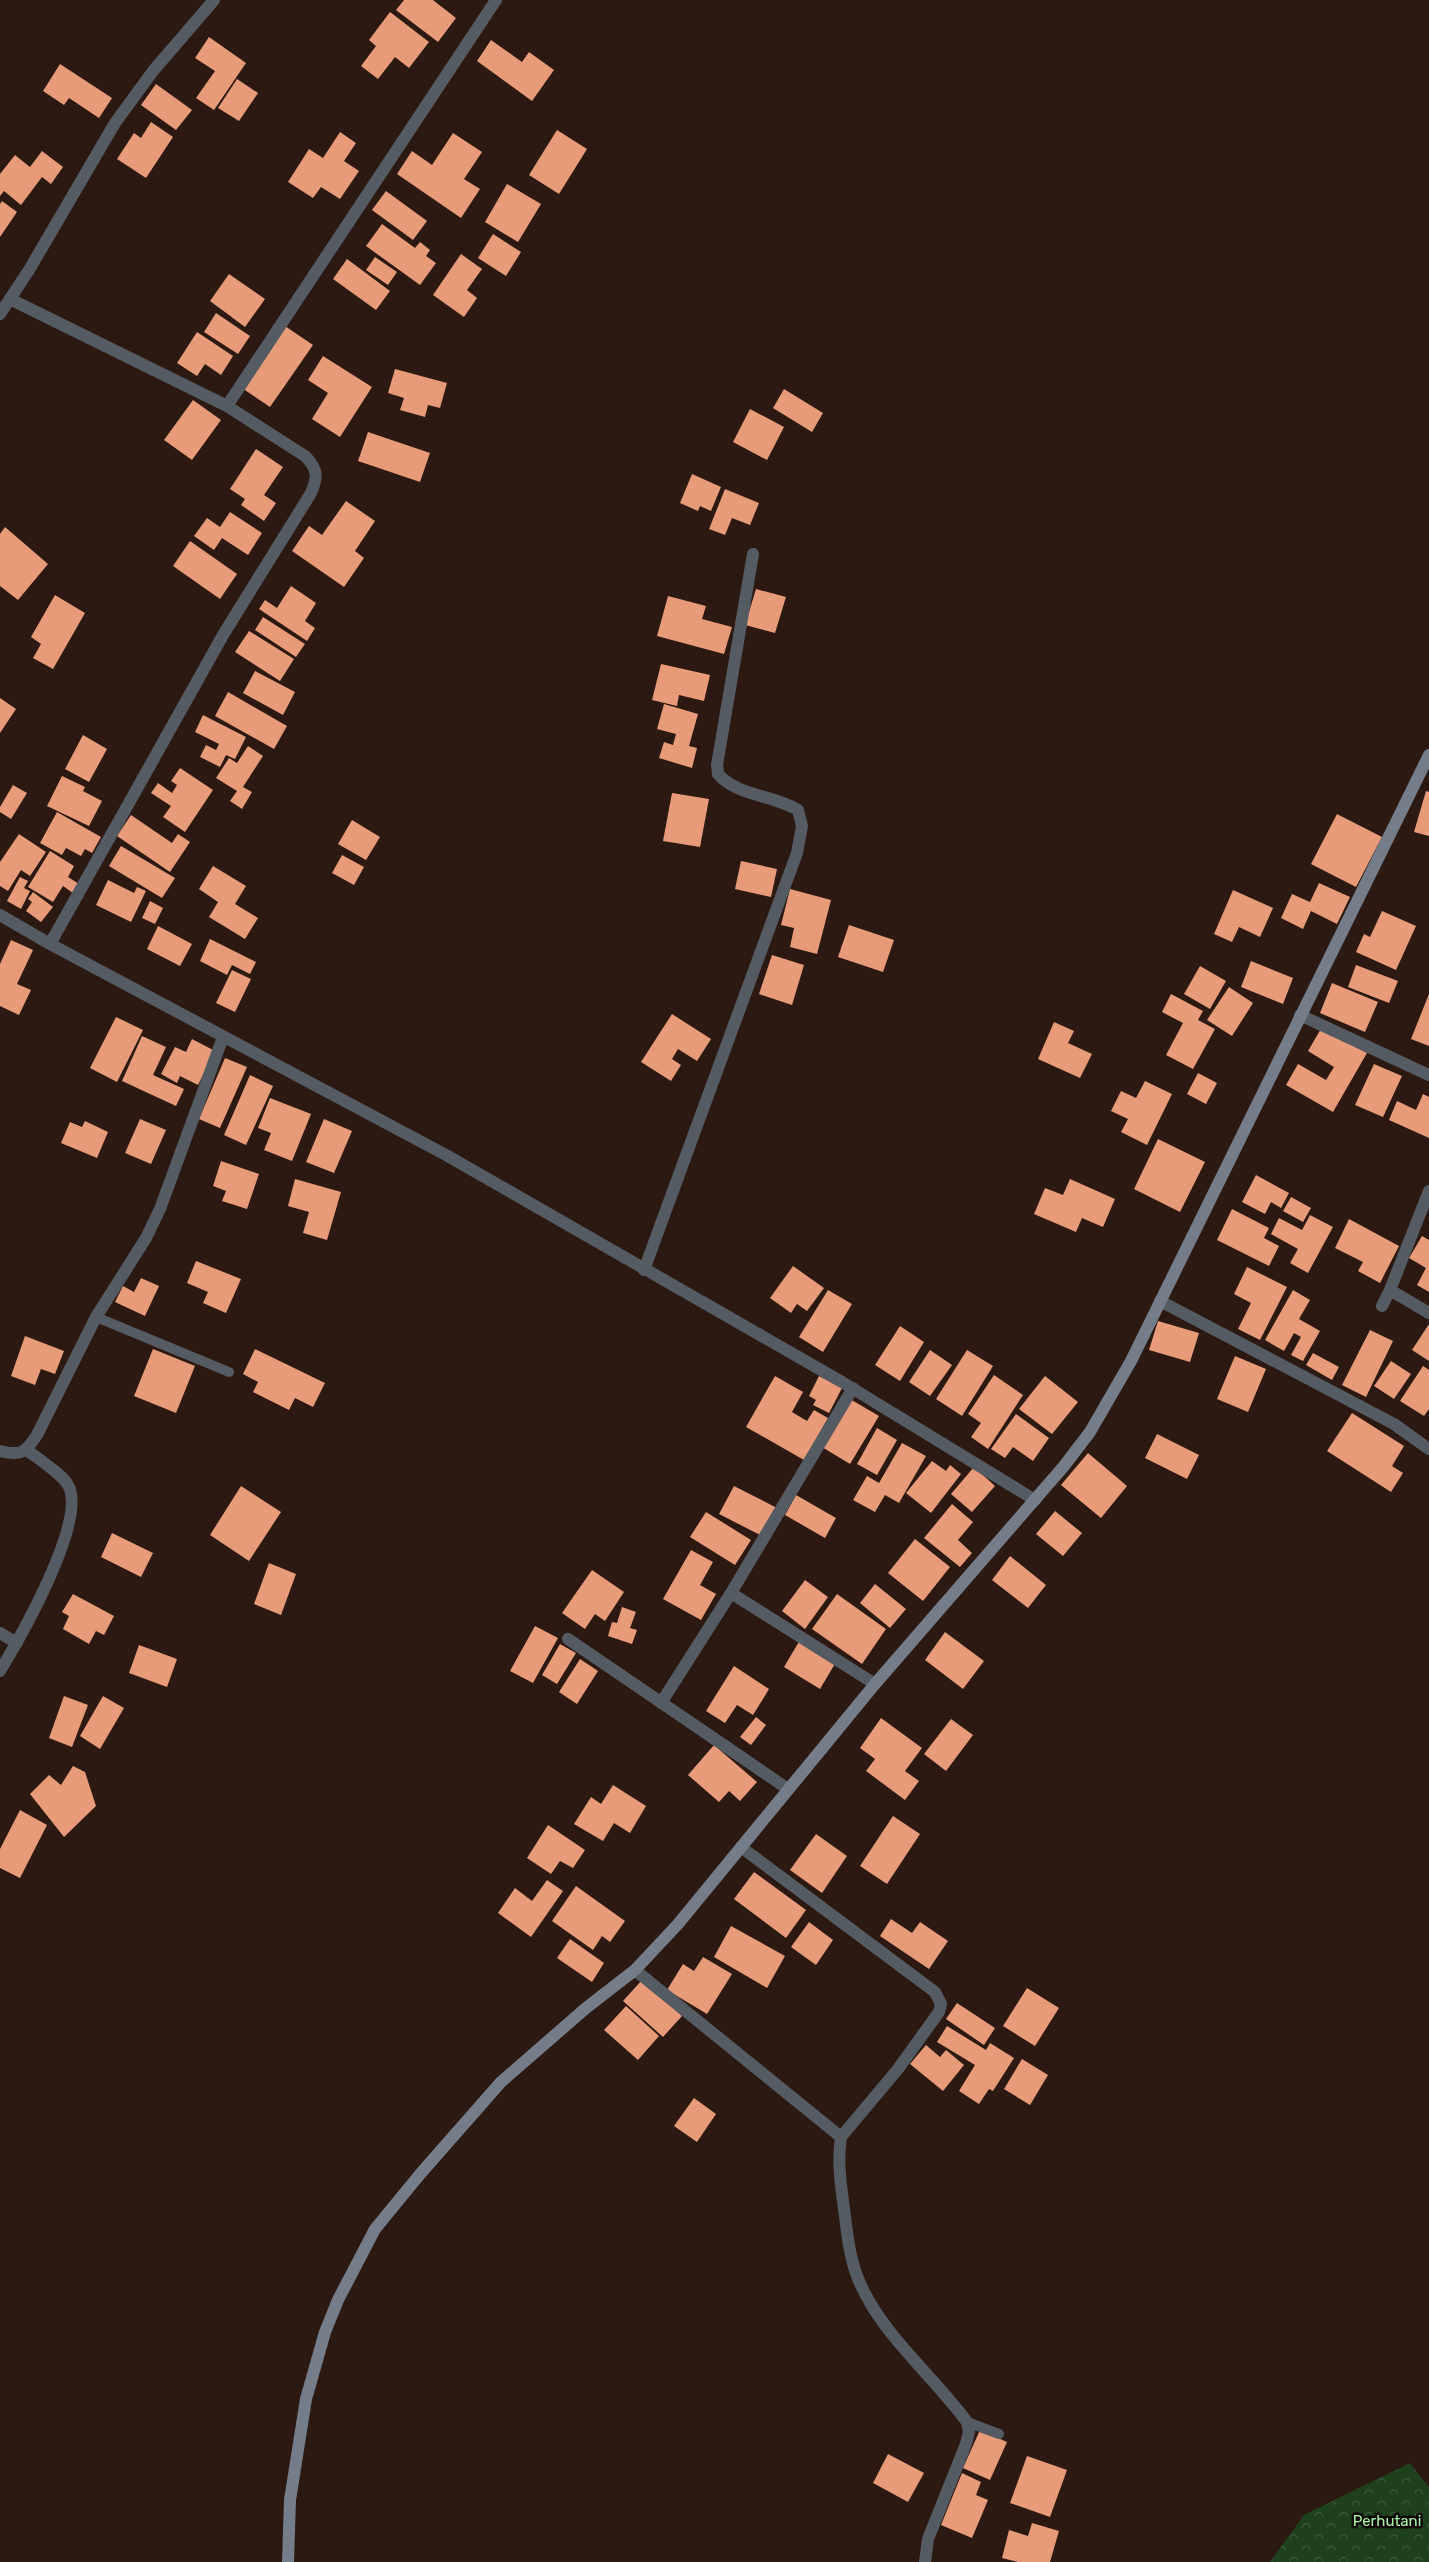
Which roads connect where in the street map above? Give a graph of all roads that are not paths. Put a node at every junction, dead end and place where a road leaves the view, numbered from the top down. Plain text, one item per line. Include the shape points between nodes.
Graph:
1 (214, 0) edge
2 (496, 0) edge
3 (10, 300) junction
4 (0, 314) edge
5 (227, 406) junction
6 (753, 554) dead end
7 (1429, 756) edge
8 (0, 915) edge
9 (50, 944) junction
10 (1300, 1014) junction
11 (224, 1037) junction
12 (1429, 1075) edge
13 (1429, 1191) edge
14 (644, 1270) junction
15 (1390, 1290) junction
16 (1160, 1300) junction
17 (1382, 1306) dead end
18 (1429, 1313) edge
19 (96, 1316) junction
20 (229, 1372) dead end
21 (853, 1388) junction
22 (1429, 1449) edge
23 (27, 1450) junction
24 (0, 1451) edge
25 (1035, 1500) junction
26 (731, 1593) junction
27 (0, 1633) edge
28 (568, 1639) dead end
29 (17, 1643) junction
30 (0, 1671) edge
31 (875, 1684) junction
32 (661, 1703) junction
33 (788, 1789) junction
34 (741, 1847) junction
35 (635, 1970) junction
36 (841, 2137) junction
37 (968, 2422) junction
38 (999, 2434) dead end
39 (288, 2562) edge
40 (925, 2562) edge

1 - 3 street via 153,71 115,123
2 - 5 street
3 - 4 street
3 - 5 street
5 - 9 street via 305,456 314,465 315,485 223,635
6 - 14 street via 718,774 735,786 798,810 802,826 798,853
7 - 10 street
8 - 9 street
9 - 11 street
10 - 12 street
10 - 16 street
11 - 14 street via 446,1155
11 - 19 street via 160,1209 146,1238
13 - 15 street
14 - 21 street
15 - 17 street
15 - 18 street
16 - 22 street via 1394,1424
16 - 25 street via 1131,1361 1090,1432
19 - 20 lane
19 - 23 street
21 - 25 street
21 - 26 street
23 - 24 street via 14,1454
23 - 29 street via 68,1484 72,1498 70,1523 45,1590
25 - 31 street
26 - 31 street
26 - 32 street
27 - 29 street
28 - 32 street
29 - 30 street
31 - 33 street
32 - 33 street
33 - 34 street
34 - 35 street via 678,1924
34 - 36 street via 939,1998 940,2012
35 - 36 street
35 - 39 street via 501,2082 375,2229 325,2332 306,2399 290,2500
36 - 37 street via 838,2165 851,2251 868,2301
37 - 38 lane
37 - 40 street via 966,2444 928,2539

